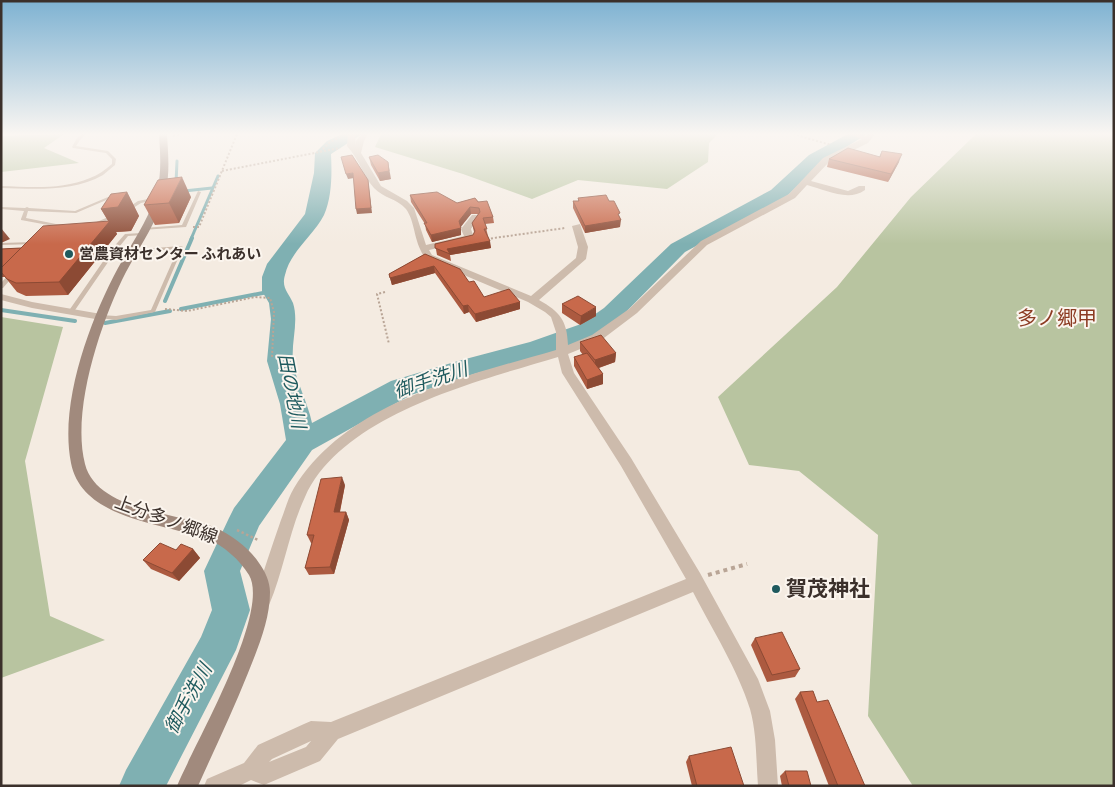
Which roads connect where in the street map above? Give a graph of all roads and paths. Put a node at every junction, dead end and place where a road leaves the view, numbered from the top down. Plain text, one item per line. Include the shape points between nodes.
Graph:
1 (106, 171) edge
2 (164, 171) edge
3 (222, 171) edge
4 (367, 171) edge
5 (817, 171) edge
6 (807, 182) junction
7 (1, 187) edge
8 (862, 188) dead end
9 (199, 192) dead end
10 (108, 198) edge
11 (163, 198) junction
12 (1, 208) edge
13 (27, 208) junction
14 (475, 217) edge
15 (90, 225) edge
16 (577, 226) joint
17 (65, 227) edge
18 (199, 227) dead end
19 (143, 231) junction
20 (468, 238) junction
21 (1, 244) edge
22 (36, 248) edge
23 (423, 249) junction
24 (132, 251) junction
25 (18, 267) edge
26 (1, 286) edge
27 (385, 292) dead end
28 (1, 297) edge
29 (532, 300) junction
30 (153, 311) junction
31 (71, 312) junction
32 (102, 317) junction
33 (389, 344) dead end
34 (562, 350) junction
35 (272, 357) dead end
36 (747, 564) dead end
37 (695, 581) junction
38 (262, 602) junction
39 (187, 786) edge
40 (214, 786) edge
41 (768, 786) edge

1 - 7 lane via 101,175 55,187
2 - 11 main road, 上分多ノ郷線
3 - 18 path
4 - 23 street via 378,188 409,207
5 - 6 street
6 - 8 street via 848,194
6 - 34 street via 792,196 704,243 633,311 596,338
9 - 19 lane via 184,226
10 - 13 lane via 76,212
11 - 15 lane via 140,202
11 - 19 main road, 上分多ノ郷線
12 - 13 lane
13 - 17 lane via 23,219
14 - 20 street via 466,229
16 - 20 path via 469,241
16 - 29 street via 583,247 581,259
19 - 24 main road, 上分多ノ郷線
19 - 31 lane via 127,235
20 - 23 street
21 - 22 lane via 35,243
23 - 29 street via 434,260
24 - 30 lane via 182,247
24 - 32 main road, 上分多ノ郷線
25 - 26 lane
27 - 33 path via 377,294
28 - 31 street
29 - 34 street via 556,316 562,332
30 - 32 lane via 116,318
30 - 35 path via 187,311 262,296 270,298 274,312
31 - 32 street
32 - 38 main road, 上分多ノ郷線 via 89,356 75,424 75,452 84,478 101,496 140,514 210,533 233,546 255,571 262,590
34 - 37 street via 568,373 626,462
34 - 38 street via 447,386 380,417 350,436 320,462 299,493
36 - 37 path
37 - 40 street via 330,732 313,754 264,775 250,770
37 - 41 street via 751,686 760,711
38 - 39 main road, 上分多ノ郷線 via 237,674

